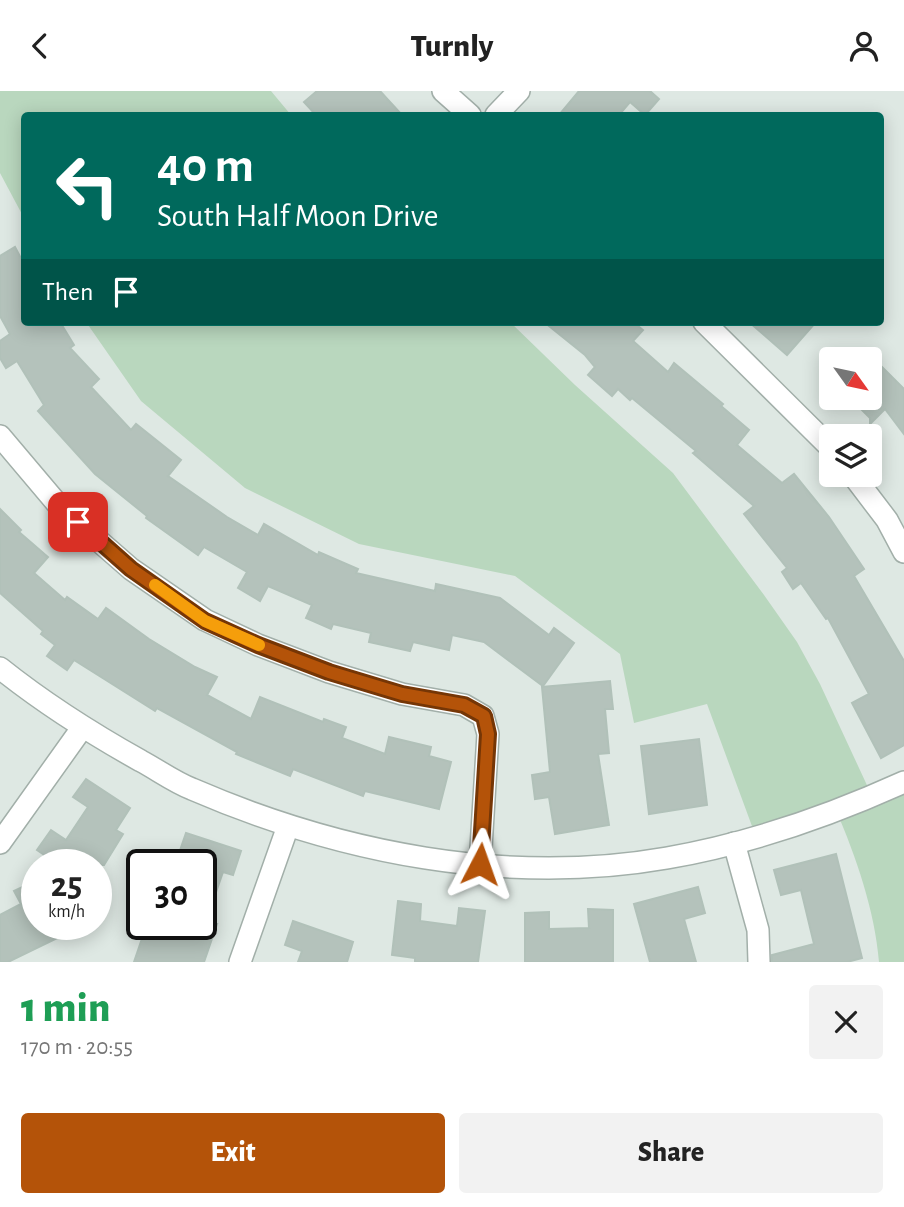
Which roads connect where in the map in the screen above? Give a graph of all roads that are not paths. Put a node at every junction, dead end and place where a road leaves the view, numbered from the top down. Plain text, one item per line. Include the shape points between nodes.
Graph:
1 (443, 91) edge
2 (519, 91) edge
3 (467, 112) edge
4 (499, 112) edge
5 (708, 326) edge
6 (0, 436) edge
7 (819, 436) edge
8 (862, 487) edge
9 (904, 552) edge
10 (0, 668) edge
11 (82, 728) junction
12 (904, 782) edge
13 (288, 826) junction
14 (0, 843) edge
15 (734, 843) junction
16 (480, 864) junction
17 (240, 962) edge
18 (759, 962) edge

1 - 3 street
2 - 4 street
5 - 7 street
6 - 16 street via 60,507 131,569 205,621 329,672 402,694 464,705 484,716 488,734
8 - 9 street
10 - 11 street
11 - 13 street via 190,788
11 - 14 street
12 - 15 street
13 - 16 street via 386,852
13 - 17 street
15 - 16 street via 608,865
15 - 18 street via 758,930

